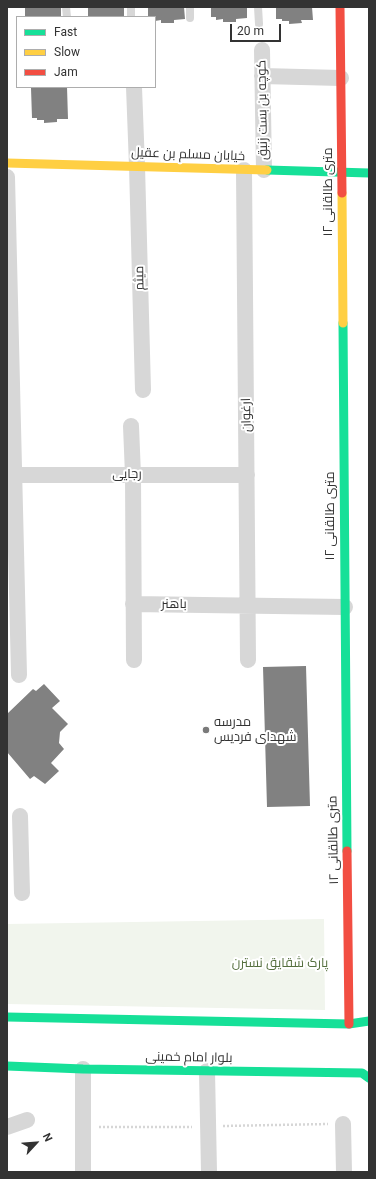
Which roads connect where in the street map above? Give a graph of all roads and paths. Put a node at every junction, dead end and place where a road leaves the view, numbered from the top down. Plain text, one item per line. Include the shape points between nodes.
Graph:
1 (190, 7) edge
2 (258, 7) edge
3 (340, 7) edge
4 (190, 18) dead end
5 (259, 24) dead end
6 (262, 50) dead end
7 (262, 76) junction
8 (341, 78) junction
9 (134, 88) edge
10 (7, 163) edge
11 (137, 166) junction
12 (244, 170) junction
13 (264, 170) junction
14 (342, 172) junction
15 (369, 173) edge
16 (7, 177) edge
17 (143, 390) dead end
18 (131, 426) dead end
19 (11, 475) edge
20 (133, 475) junction
21 (247, 475) junction
22 (133, 604) junction
23 (248, 605) junction
24 (345, 607) junction
25 (134, 660) dead end
26 (248, 660) dead end
27 (19, 675) dead end
28 (20, 816) dead end
29 (14, 855) edge
30 (22, 893) dead end
31 (7, 1017) edge
32 (369, 1021) edge
33 (349, 1024) junction
34 (369, 1030) edge
35 (7, 1066) edge
36 (83, 1069) junction
37 (207, 1071) junction
38 (367, 1073) edge
39 (27, 1120) dead end
40 (343, 1124) dead end
41 (7, 1127) edge
42 (83, 1172) edge
43 (210, 1172) edge
44 (344, 1172) edge

1 - 4 lane
2 - 5 lane
3 - 8 street, ۱۲ متری طالقانی
6 - 7 street, کوچه بن بست زنبق
7 - 8 street
7 - 13 street, کوچه بن بست زنبق
8 - 14 street, ۱۲ متری طالقانی
9 - 11 street, میثم
10 - 11 street, خیابان مسلم بن عقیل
11 - 12 street, خیابان مسلم بن عقیل
11 - 17 street, میثم
12 - 13 street, خیابان مسلم بن عقیل
12 - 21 street, ارغوان
13 - 14 street, خیابان مسلم بن عقیل
14 - 15 street, خیابان مسلم بن عقیل
14 - 24 street, ۱۲ متری طالقانی
16 - 19 street
18 - 20 street
19 - 20 street, رجایی
19 - 27 street
20 - 21 street, رجایی
20 - 22 street
21 - 23 street, ارغوان
22 - 23 street, باهنر
22 - 25 street
23 - 24 street, باهنر
23 - 26 street, ارغوان
24 - 33 street, ۱۲ متری طالقانی
28 - 29 street
29 - 30 street
31 - 33 street
32 - 33 street
33 - 34 street
35 - 36 street, بلوار امام خمینی
36 - 37 street, بلوار امام خمینی
36 - 42 street
37 - 38 street, بلوار امام خمینی
37 - 43 street
39 - 41 street
40 - 44 street

